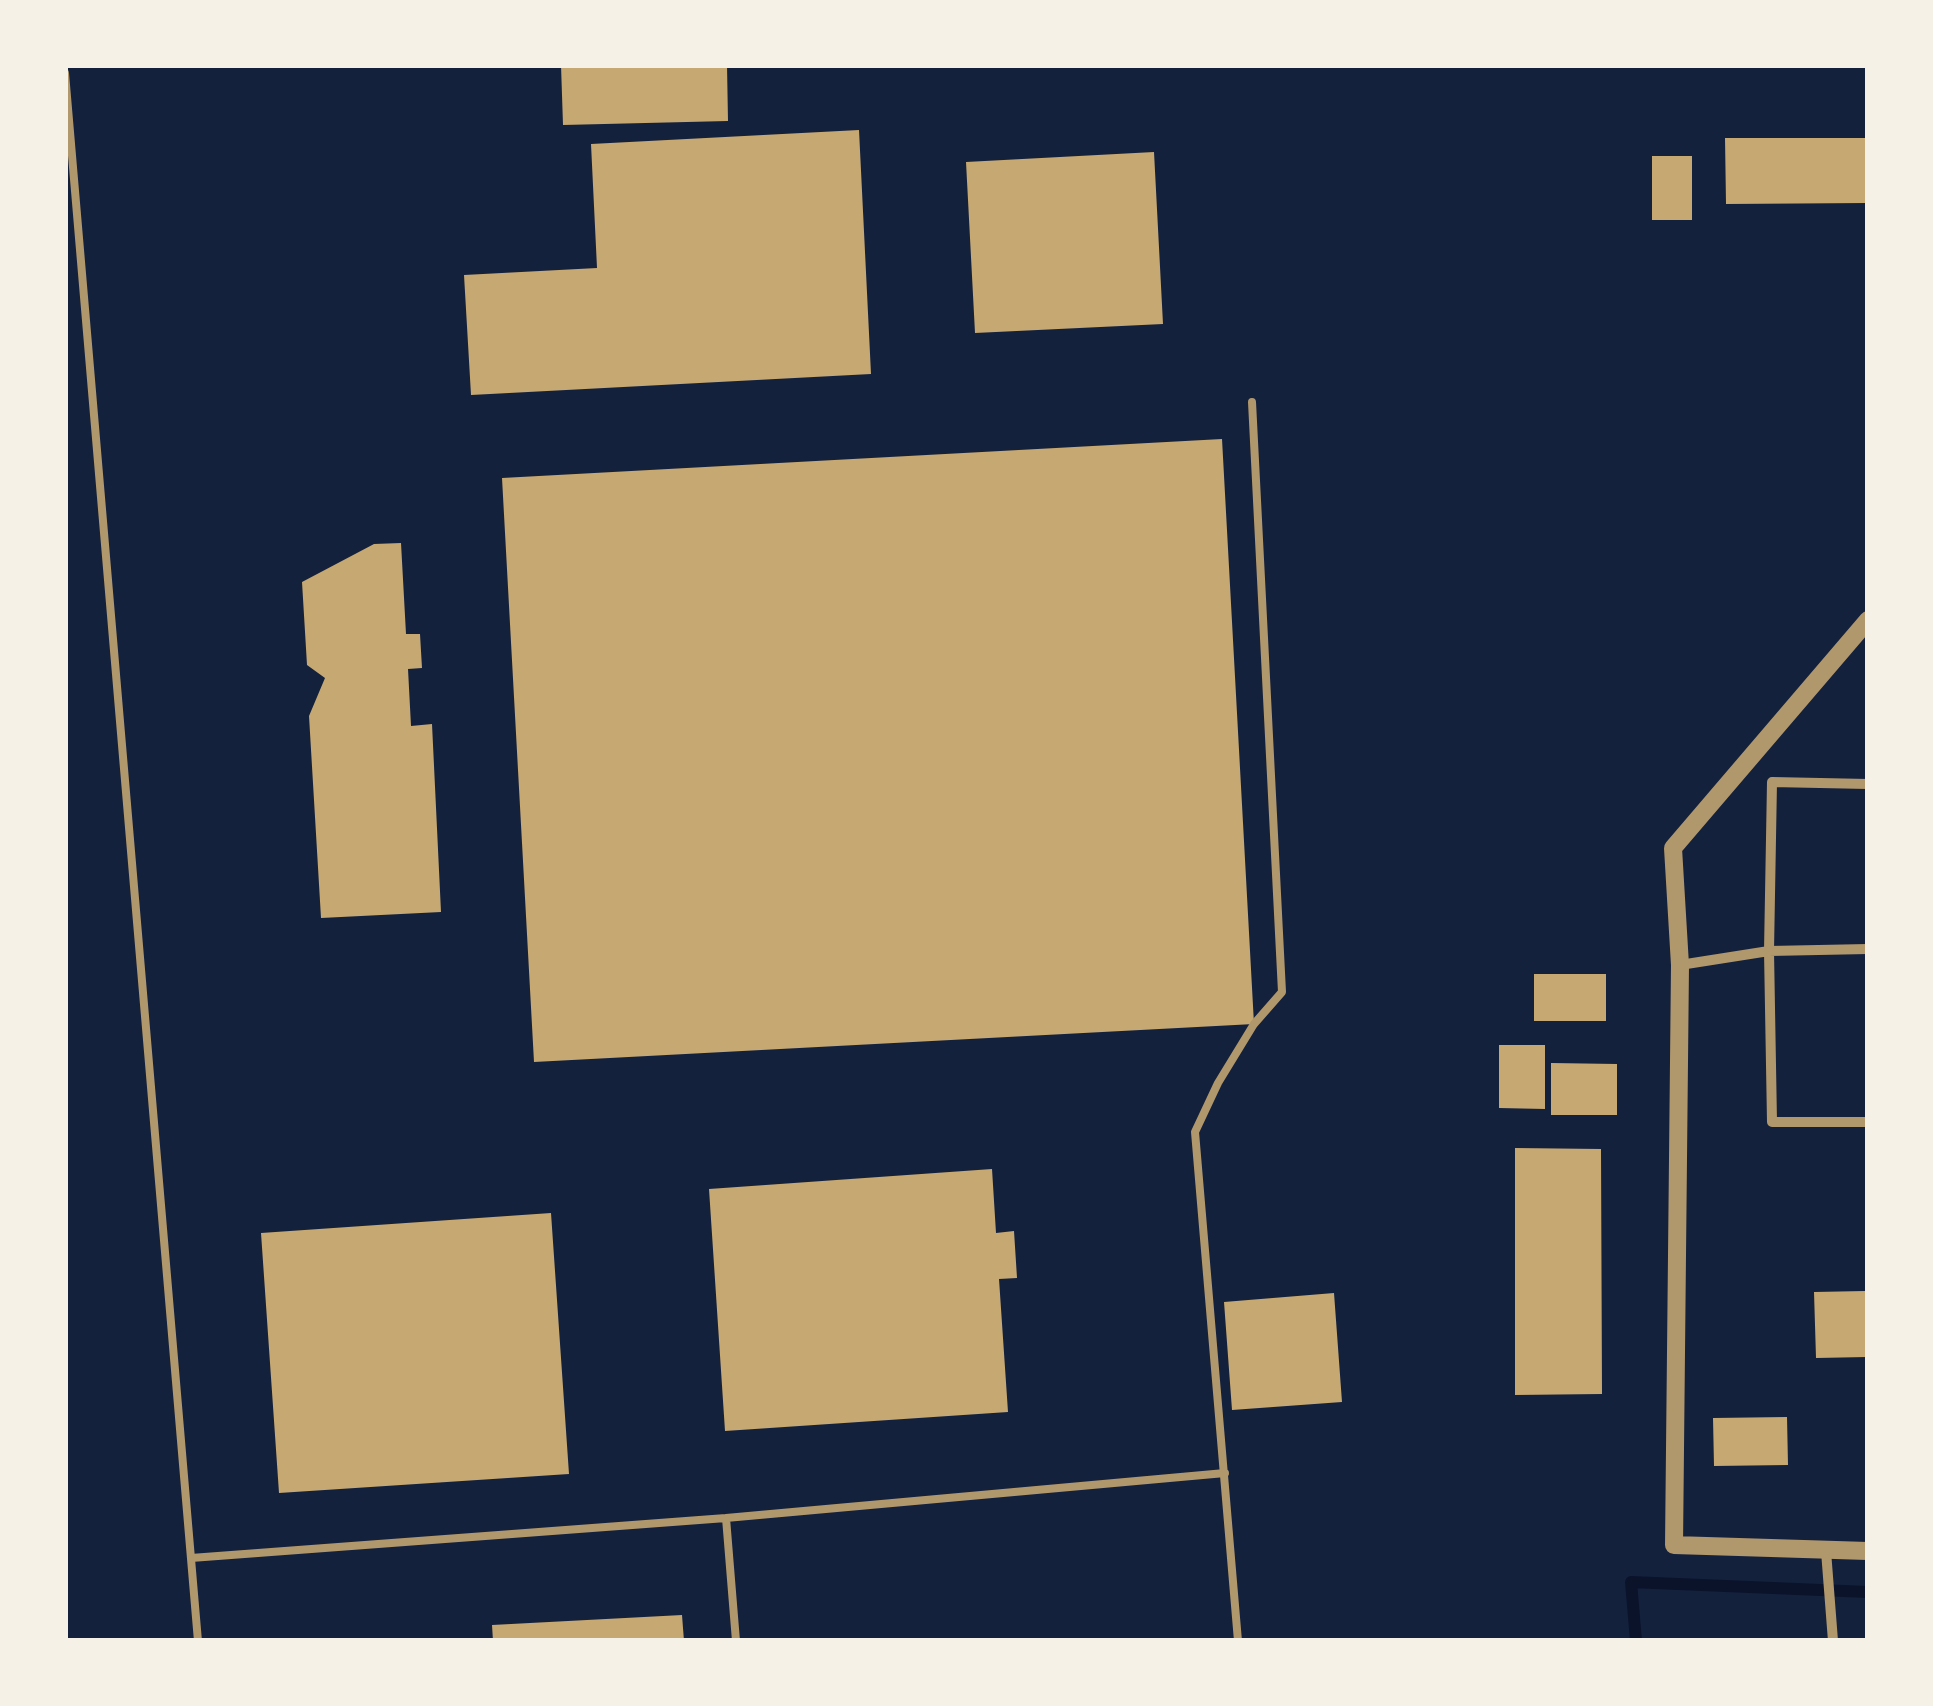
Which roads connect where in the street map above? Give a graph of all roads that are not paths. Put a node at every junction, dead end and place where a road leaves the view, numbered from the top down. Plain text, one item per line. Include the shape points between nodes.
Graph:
1 (65, 73) edge
2 (1252, 402) dead end
3 (1868, 620) edge
4 (1868, 784) edge
5 (1868, 949) edge
6 (1769, 951) junction
7 (1680, 966) junction
8 (1868, 1122) edge
9 (1225, 1474) junction
10 (726, 1518) junction
11 (1826, 1551) junction
12 (1868, 1551) edge
13 (190, 1558) junction
14 (198, 1641) edge
15 (736, 1641) edge
16 (1238, 1641) edge
17 (1833, 1641) edge

1 - 13 lane
2 - 9 lane via 1282,992 1254,1024 1195,1132
3 - 7 street via 1673,848
4 - 6 street via 1772,782
5 - 6 street
6 - 7 street
6 - 8 street via 1772,1122
7 - 11 street via 1674,1545
9 - 10 lane
9 - 16 lane
10 - 13 lane
10 - 15 lane
11 - 12 street
11 - 17 street
13 - 14 lane

